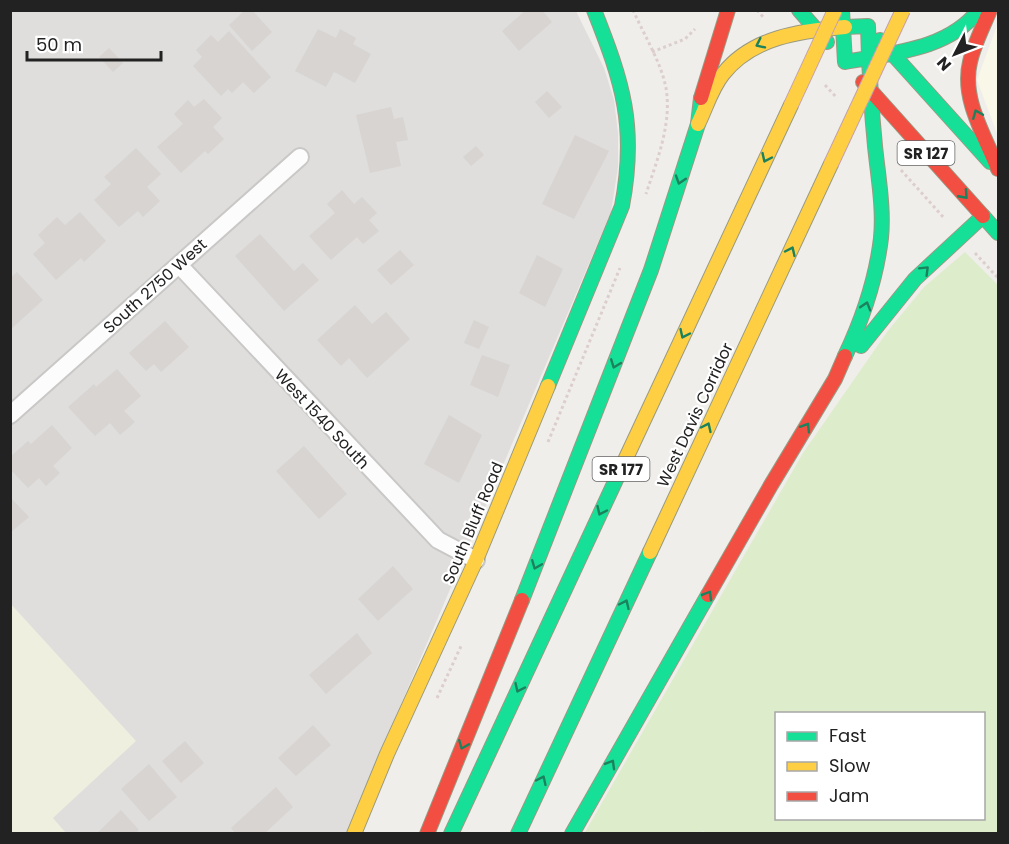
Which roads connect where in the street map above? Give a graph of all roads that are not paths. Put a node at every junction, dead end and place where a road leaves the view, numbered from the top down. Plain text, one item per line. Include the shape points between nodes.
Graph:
1 (594, 10) edge
2 (728, 10) edge
3 (799, 10) edge
4 (836, 10) edge
5 (842, 10) edge
6 (854, 10) edge
7 (903, 10) edge
8 (979, 10) edge
9 (990, 10) edge
10 (868, 26) junction
11 (843, 27) junction
12 (817, 30) junction
13 (892, 53) junction
14 (869, 57) junction
15 (845, 62) junction
16 (869, 89) junction
17 (698, 124) junction
18 (300, 157) dead end
19 (999, 170) edge
20 (983, 216) junction
21 (999, 233) edge
22 (178, 265) junction
23 (835, 379) junction
24 (10, 415) edge
25 (476, 560) junction
26 (354, 834) edge
27 (427, 834) edge
28 (451, 834) edge
29 (518, 834) edge
30 (572, 834) edge

1 - 25 main road, South Bluff Road via 621,81 629,126 629,169 622,206
2 - 17 main road via 701,96
3 - 12 main road, SR 127
4 -> 28 main road, SR 177, bridge
5 - 11 main road
6 - 10 main road, SR 127
29 -> 7 main road, West Davis Corridor, bridge
8 - 13 main road via 950,36
19 -> 9 main road via 968,85 971,60
10 - 11 main road
10 - 13 main road, SR 127
10 - 14 main road
11 - 12 main road
11 - 15 main road
12 - 15 main road, SR 127
12 -> 17 main road via 776,37 742,55 723,75
13 - 14 main road
13 - 19 main road, SR 127
14 - 15 main road
14 - 16 main road
15 - 16 main road, SR 127
16 -> 20 main road, SR 127
23 -> 16 main road via 863,317 878,262 881,209
17 -> 27 main road via 647,281
18 - 22 street, South 2750 West
20 - 21 main road, SR 127
23 -> 20 main road via 898,298
22 - 24 street, South 2750 West
22 - 25 street, West 1540 South via 438,540
30 -> 23 main road
25 - 26 main road, South Bluff Road

